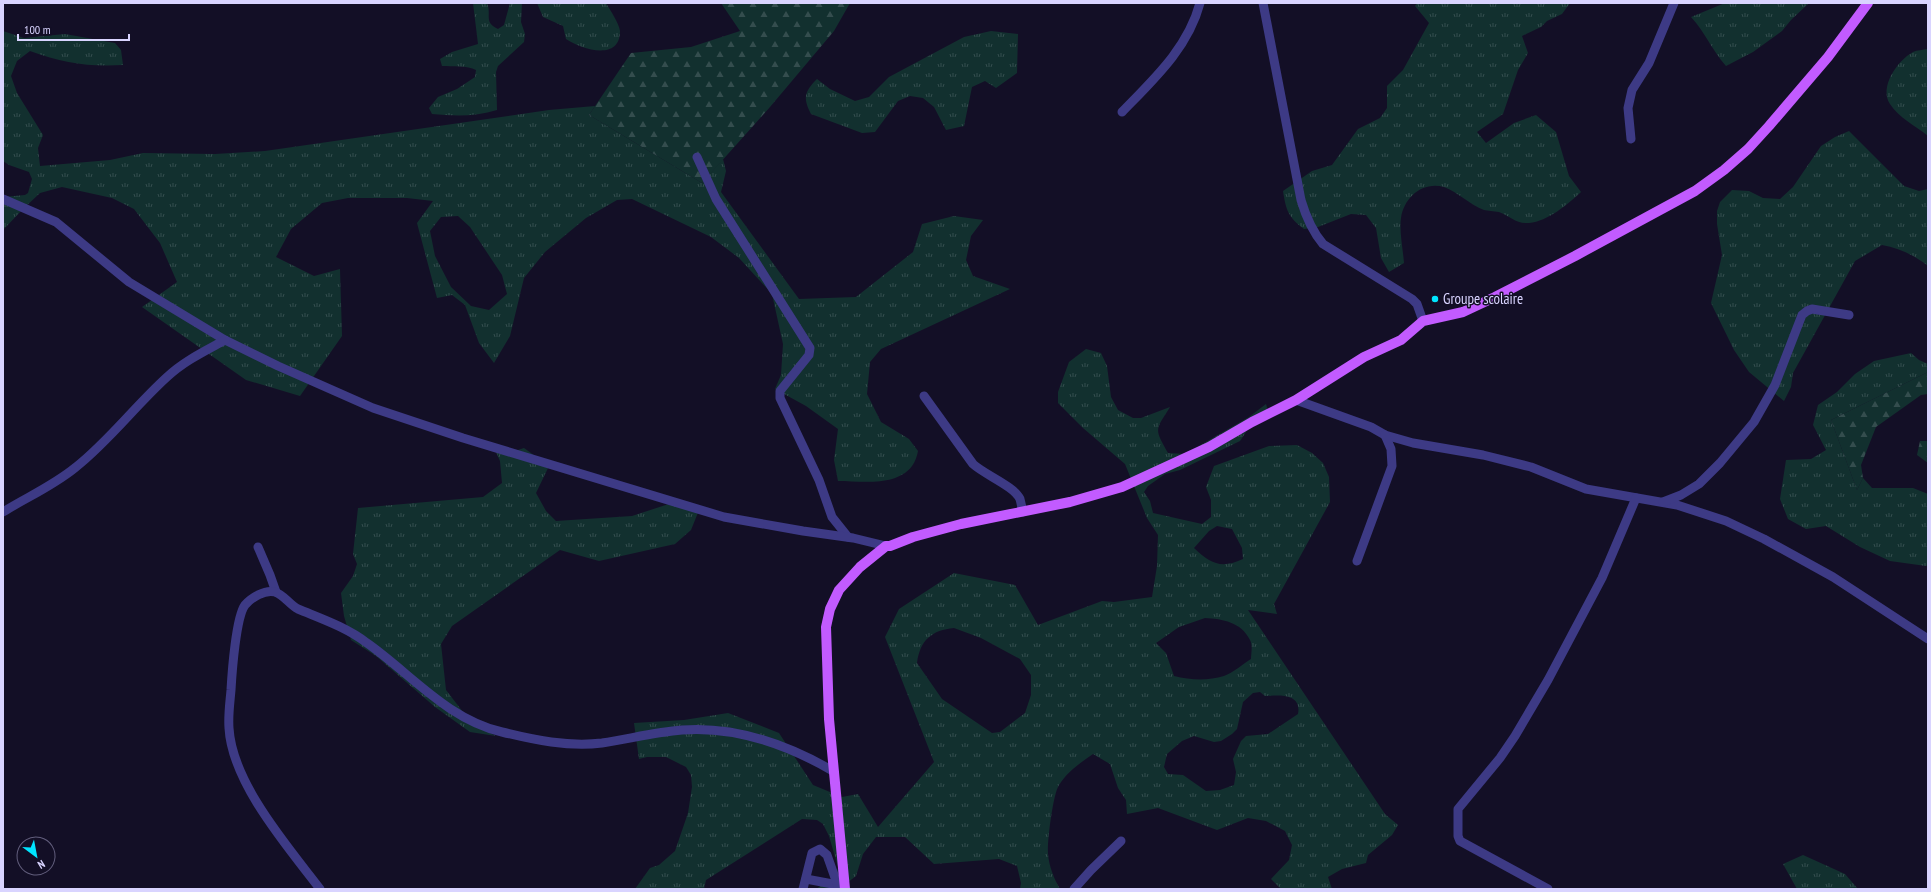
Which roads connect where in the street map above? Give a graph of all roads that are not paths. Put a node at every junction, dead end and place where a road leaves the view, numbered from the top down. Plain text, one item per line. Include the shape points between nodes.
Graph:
1 (1200, 3) edge
2 (1263, 3) edge
3 (1674, 3) edge
4 (1868, 3) edge
5 (1122, 112) dead end
6 (1631, 139) dead end
7 (697, 157) dead end
8 (3, 199) edge
9 (1849, 315) dead end
10 (1423, 321) junction
11 (226, 340) junction
12 (924, 396) dead end
13 (1296, 400) junction
14 (1385, 435) junction
15 (1636, 498) junction
16 (1660, 503) junction
17 (3, 512) edge
18 (1023, 512) junction
19 (848, 537) junction
20 (886, 546) junction
21 (258, 548) dead end
22 (1357, 560) dead end
23 (276, 592) junction
24 (1928, 639) edge
25 (833, 771) junction
26 (1121, 841) dead end
27 (806, 879) junction
28 (841, 888) edge
29 (320, 889) edge
30 (803, 889) edge
31 (1074, 889) edge
32 (1548, 889) edge

1 - 5 street via 1197,16 1184,43
2 - 10 street via 1301,200 1312,230 1323,244 1412,299 1417,304
3 - 6 street via 1649,63 1632,90 1628,108
4 - 10 main road via 1794,99 1748,149 1695,191 1495,297 1463,312
7 - 19 street via 716,199 810,348 809,355 780,391 780,398 819,480 832,517
8 - 11 street via 56,222 129,282
9 - 16 street via 1812,309 1802,315 1775,385 1754,422 1699,484 1681,495
10 - 13 main road via 1401,340 1364,357
11 - 17 street via 190,360 167,377 75,468 40,492
11 - 19 street via 373,408 463,438 724,517
12 - 18 street via 973,464 983,473 1009,487 1020,498
13 - 14 street
13 - 18 main road via 1208,447 1122,487
14 - 15 street via 1531,467 1586,489
14 - 22 street via 1391,449 1392,466
15 - 16 street
15 - 32 street via 1602,578 1516,736 1458,809 1460,841
16 - 24 street via 1677,505 1726,521 1764,539 1846,585
18 - 20 main road via 961,524
19 - 20 street
20 - 25 main road via 849,577 830,609 826,634
21 - 23 street
23 - 25 street via 296,608 322,618 364,640 436,700 483,726 553,743 576,744 602,743 684,730 715,730 780,745
23 - 29 street via 259,595 243,609 232,679 229,729 240,769 253,794 284,844
25 - 28 main road
26 - 31 street
27 - 28 street
27 - 28 street via 812,853 820,849 827,855
27 - 30 street

